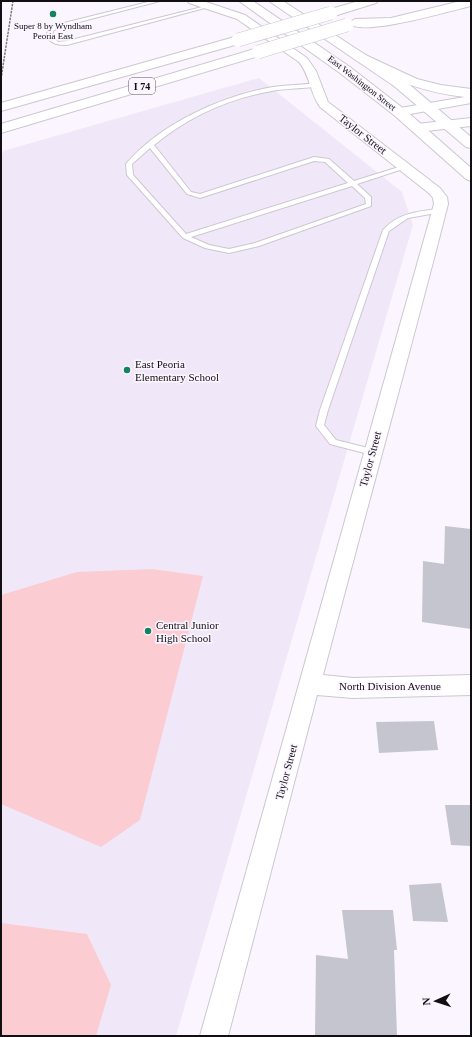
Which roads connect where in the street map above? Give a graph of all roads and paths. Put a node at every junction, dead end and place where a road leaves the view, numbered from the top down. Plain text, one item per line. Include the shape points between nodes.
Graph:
1 (13, 1) edge
2 (158, 1) edge
3 (245, 1) edge
4 (275, 1) edge
5 (370, 1) edge
6 (428, 1) edge
7 (471, 2) edge
8 (201, 4) edge
9 (351, 24) junction
10 (359, 56) junction
11 (1, 79) edge
12 (316, 85) junction
13 (471, 93) edge
14 (471, 100) edge
15 (1, 107) edge
16 (428, 107) junction
17 (399, 112) junction
18 (471, 122) edge
19 (448, 124) junction
20 (417, 128) junction
21 (1, 129) edge
22 (150, 144) junction
23 (471, 144) edge
24 (404, 167) junction
25 (471, 176) edge
26 (352, 183) junction
27 (440, 211) junction
28 (185, 237) junction
29 (372, 452) junction
30 (310, 684) junction
31 (471, 685) edge
32 (214, 1036) edge

1 - 11 path
2 - 8 lane via 58,26 51,30 49,36 58,44 67,43
3 - 17 main road, East Washington Street via 319,50
4 - 10 main road, East Washington Street
5 - 15 main road, I 74, bridge
6 - 9 main road, I 74
7 - 9 main road via 391,22
8 - 12 street, Taylor Street via 241,17 293,52 310,67
9 - 21 main road, I 74, bridge
10 - 13 main road via 385,71 415,83 442,90
10 - 16 main road, East Washington Street via 399,83
12 - 22 lane via 273,89 198,112
12 - 24 street, Taylor Street via 318,96 324,104
14 - 16 main road
16 - 17 main road
16 - 19 main road, East Washington Street
17 - 20 main road, East Washington Street
18 - 19 main road
19 - 20 main road
19 - 23 main road, East Washington Street
20 - 25 main road, East Washington Street
22 - 26 lane via 189,193 200,196 314,159 327,160
22 - 28 lane via 129,164 130,175
24 - 26 lane
24 - 27 street, Taylor Street via 440,197
26 - 28 lane
26 - 28 lane via 368,196 369,205 257,245 229,251 207,248
27 - 29 street, Taylor Street
27 - 29 lane via 399,218 386,230 324,410 320,426 333,442
29 - 30 street, Taylor Street
30 - 31 street, North Division Avenue via 353,688
30 - 32 street, Taylor Street

